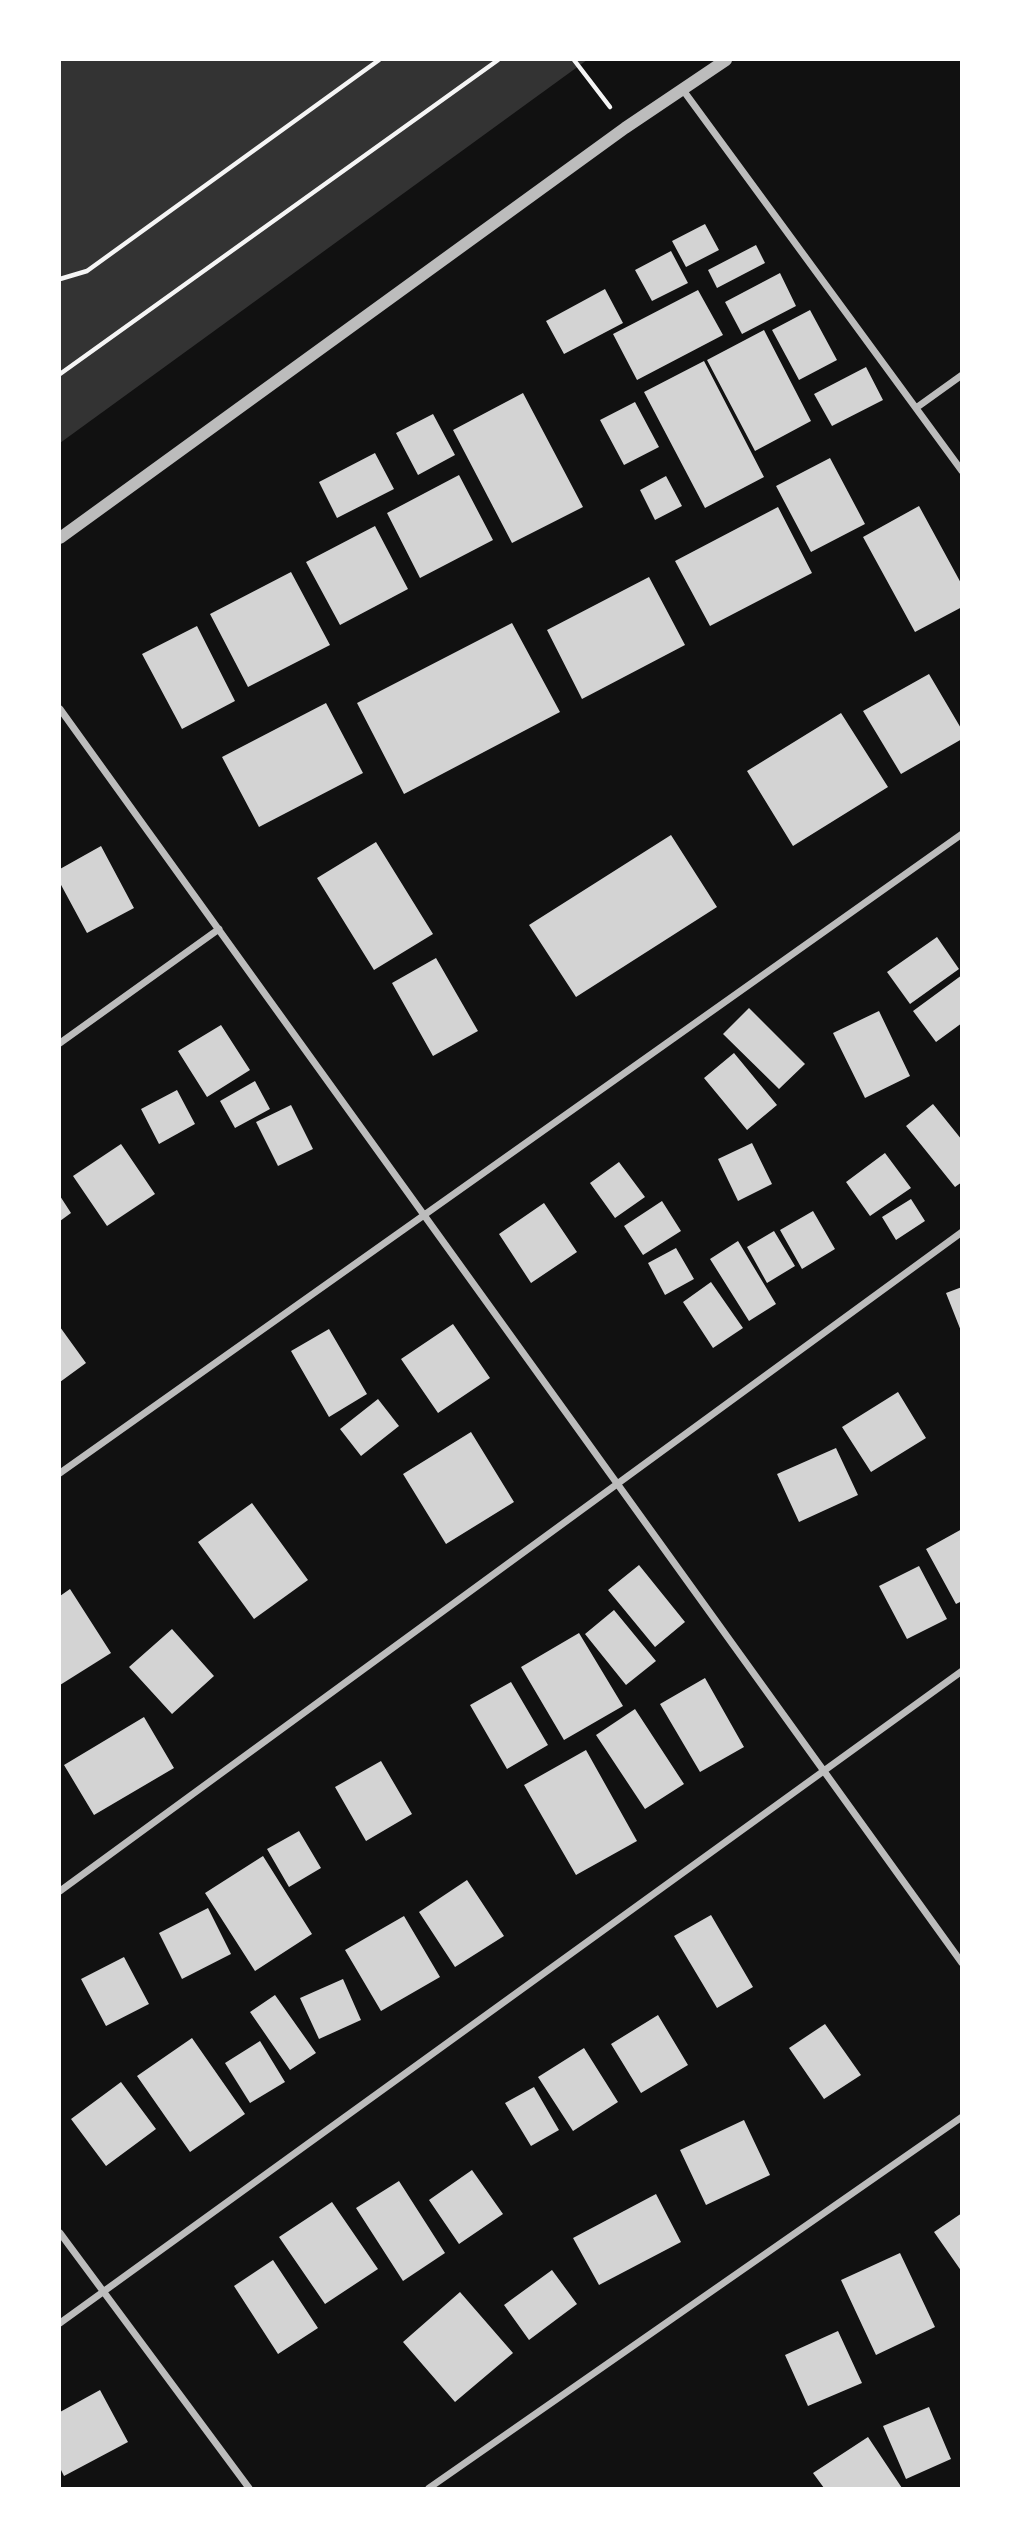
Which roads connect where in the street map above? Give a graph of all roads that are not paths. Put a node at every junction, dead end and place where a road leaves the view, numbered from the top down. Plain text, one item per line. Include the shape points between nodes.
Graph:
1 (726, 60) edge
2 (683, 90) junction
3 (961, 375) edge
4 (916, 408) junction
5 (961, 471) edge
6 (60, 538) edge
7 (60, 709) edge
8 (961, 834) edge
9 (219, 929) junction
10 (60, 1043) edge
11 (425, 1216) junction
12 (961, 1232) edge
13 (60, 1473) edge
14 (618, 1485) junction
15 (961, 1671) edge
16 (823, 1771) junction
17 (60, 1891) edge
18 (961, 1963) edge
19 (961, 2118) edge
20 (60, 2233) edge
21 (103, 2292) junction
22 (60, 2323) edge
23 (249, 2488) edge
24 (429, 2488) edge

1 - 2 street
2 - 4 street
2 - 6 street
3 - 4 street
4 - 5 street
7 - 9 street
8 - 11 street
9 - 10 street
9 - 11 street
11 - 13 street
11 - 14 street
12 - 14 street
14 - 16 street
14 - 17 street
15 - 16 street
16 - 18 street
16 - 21 street
19 - 24 street
20 - 21 street
21 - 22 street
21 - 23 street

